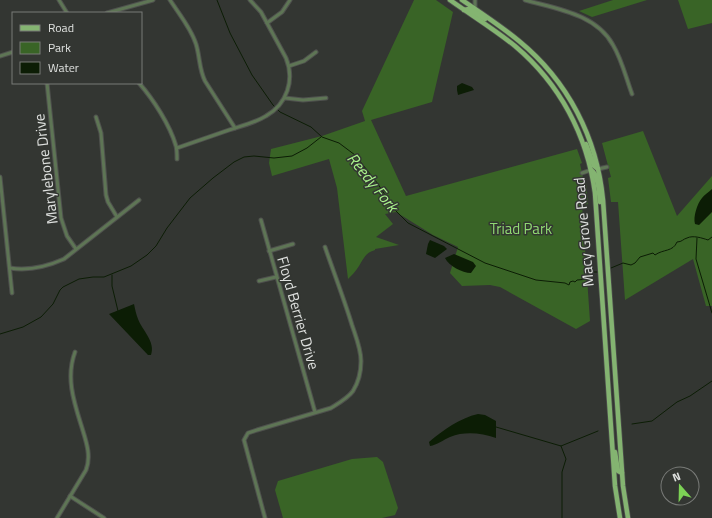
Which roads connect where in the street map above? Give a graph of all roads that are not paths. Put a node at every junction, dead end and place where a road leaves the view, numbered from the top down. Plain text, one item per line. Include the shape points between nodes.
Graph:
1 (59, 0) edge
2 (153, 0) edge
3 (170, 0) edge
4 (250, 0) edge
5 (290, 0) edge
6 (450, 0) edge
7 (463, 0) edge
8 (475, 0) edge
9 (525, 0) edge
10 (475, 9) junction
11 (464, 10) junction
12 (66, 12) edge
13 (111, 12) edge
14 (267, 23) junction
15 (510, 34) junction
16 (12, 52) edge
17 (316, 52) dead end
18 (0, 56) edge
19 (289, 66) junction
20 (47, 84) edge
21 (140, 84) edge
22 (632, 94) dead end
23 (285, 98) junction
24 (326, 98) dead end
25 (96, 117) dead end
26 (575, 123) junction
27 (235, 128) junction
28 (177, 148) junction
29 (177, 159) dead end
30 (608, 167) dead end
31 (598, 169) junction
32 (591, 170) junction
33 (582, 172) dead end
34 (0, 177) edge
35 (0, 183) edge
36 (139, 200) dead end
37 (117, 217) junction
38 (261, 220) dead end
39 (605, 229) junction
40 (293, 244) dead end
41 (325, 247) dead end
42 (76, 249) junction
43 (269, 251) junction
44 (10, 268) junction
45 (276, 277) junction
46 (259, 281) dead end
47 (12, 293) dead end
48 (76, 352) dead end
49 (315, 412) junction
50 (612, 439) junction
51 (622, 473) junction
52 (70, 496) junction
53 (56, 518) edge
54 (104, 518) edge
55 (265, 518) edge
56 (620, 518) edge
57 (628, 518) edge

1 - 12 street
2 - 13 street
3 - 27 street via 193,36 205,81
4 - 14 street
5 - 14 street via 282,12
6 - 11 main road, Macy Grove Road
7 - 10 main road, Macy Grove Road
8 - 10 street
9 - 22 street via 575,14 601,29 615,49
10 - 15 main road, Macy Grove Road
11 - 15 main road via 470,10
11 - 26 main road, Macy Grove Road via 514,45 534,64 557,92
14 - 19 street
15 - 31 main road, Macy Grove Road via 542,62 568,95 588,136
16 - 18 street
17 - 19 street via 304,61
19 - 23 street via 290,82
20 - 42 street, Marylebone Drive via 61,218 64,229
21 - 28 street via 165,121
23 - 24 street
23 - 27 street via 267,116
25 - 37 street via 101,133 106,195
26 - 31 main road via 594,166
26 - 32 main road, Macy Grove Road
27 - 28 street
28 - 29 street
30 - 31 street
31 - 39 main road, Macy Grove Road
32 - 33 street
32 - 39 main road via 596,176
32 - 50 main road, Macy Grove Road via 595,193
34 - 35 street
35 - 44 street
36 - 37 street
37 - 42 street
38 - 43 street, Floyd Berrier Drive
39 - 51 main road, Macy Grove Road
40 - 43 street
41 - 49 street via 357,340 361,368 356,384 347,397 331,408
42 - 44 street via 64,259 40,268
43 - 45 street, Floyd Berrier Drive
44 - 47 street
45 - 46 street
45 - 49 street, Floyd Berrier Drive
48 - 52 street via 72,362 71,384 89,456 86,470
49 - 55 street via 248,433 244,440
50 - 51 main road via 618,471
50 - 56 main road, Macy Grove Road
51 - 57 main road, Macy Grove Road
52 - 53 street
52 - 54 street

